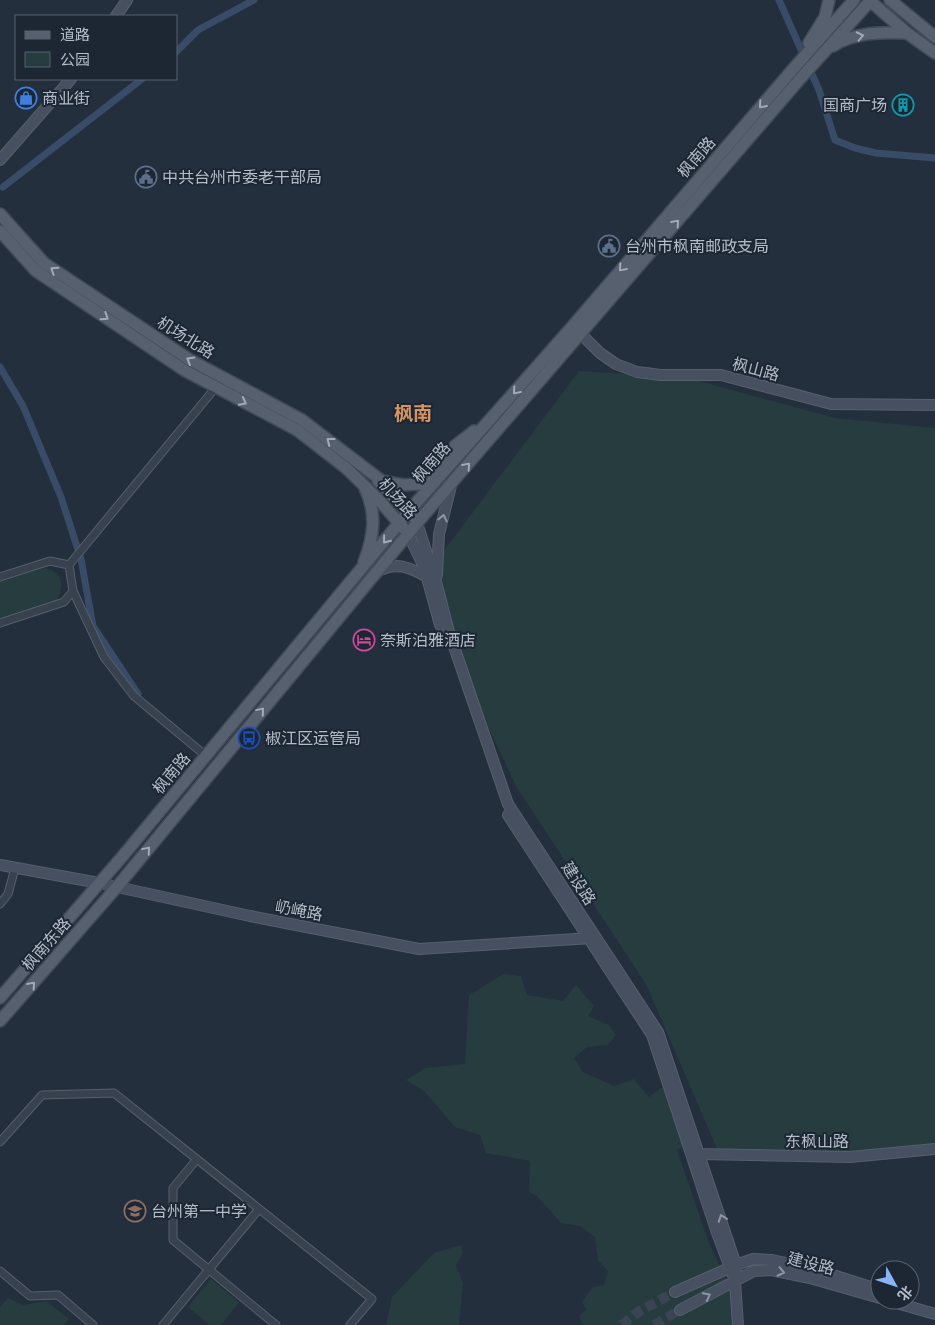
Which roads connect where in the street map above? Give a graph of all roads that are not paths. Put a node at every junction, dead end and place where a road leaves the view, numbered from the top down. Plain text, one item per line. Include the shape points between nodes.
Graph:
1 (127, 0) edge
2 (829, 0) edge
3 (854, 0) edge
4 (870, 0) edge
5 (890, 0) edge
6 (117, 15) edge
7 (906, 33) junction
8 (935, 37) edge
9 (809, 48) junction
10 (935, 53) edge
11 (820, 58) junction
12 (70, 80) edge
13 (799, 80) junction
14 (1, 159) edge
15 (0, 214) edge
16 (0, 231) edge
17 (581, 334) junction
18 (216, 387) junction
19 (935, 405) edge
20 (487, 423) junction
21 (368, 471) junction
22 (452, 482) junction
23 (363, 484) junction
24 (409, 512) junction
25 (400, 523) junction
26 (417, 524) junction
27 (408, 534) junction
28 (68, 565) junction
29 (362, 569) junction
30 (376, 572) junction
31 (0, 577) edge
32 (427, 577) junction
33 (437, 584) junction
34 (73, 591) junction
35 (0, 623) edge
36 (206, 756) junction
37 (0, 865) edge
38 (15, 868) junction
39 (99, 883) junction
40 (116, 888) junction
41 (0, 904) edge
42 (591, 938) junction
43 (0, 998) edge
44 (0, 1021) edge
45 (0, 1142) edge
46 (935, 1150) edge
47 (699, 1154) junction
48 (197, 1159) junction
49 (259, 1209) junction
50 (733, 1266) junction
51 (210, 1270) junction
52 (0, 1271) edge
53 (735, 1282) junction
54 (870, 1287) edge
55 (675, 1292) tunnel mouth
56 (870, 1295) edge
57 (920, 1303) edge
58 (935, 1307) edge
59 (680, 1310) tunnel mouth
60 (920, 1310) edge
61 (935, 1314) edge
62 (93, 1325) edge
63 (163, 1325) edge
64 (276, 1325) edge
65 (350, 1325) edge
66 (738, 1325) edge

1 - 6 main road
2 - 9 main road via 825,17
3 - 9 main road
4 - 7 main road
4 - 11 main road, 枫南路
5 - 8 main road
7 - 10 main road
11 -> 7 main road, 枫南路 via 835,44 854,37 886,32
9 -> 20 main road, 枫南路
11 - 13 main road, 枫南路
11 - 13 main road, 枫南路
12 - 14 main road
17 -> 13 main road, 枫南路
21 -> 15 main road, 机场北路 via 302,420 190,360 44,262
16 -> 18 main road, 机场北路 via 36,272 184,370
17 - 19 main road, 枫山路 via 616,364 637,372 721,375 831,404
22 -> 17 main road, 枫南路
18 -> 23 main road, 机场北路 via 297,430
18 - 28 street
20 - 21 main road via 456,445 420,484 389,484
20 - 24 main road, 枫南路
21 - 24 main road, 机场路
22 - 26 main road, 枫南路
33 -> 22 main road via 439,534
23 - 25 main road, 机场路
23 - 29 main road via 372,506 374,527
24 - 25 main road, 枫南路
24 - 26 main road, 建设路
25 - 27 main road, 机场路
25 -> 29 main road, 枫南路
26 - 27 main road, 枫南路
26 - 33 main road, 建设路
27 - 30 main road, 枫南路
27 - 32 main road, 建设路
28 - 31 street via 50,561
28 - 34 street
29 - 36 main road, 枫南路
30 - 32 main road via 394,565
40 -> 30 main road, 枫南路
32 - 42 main road, 建设路 via 442,632 502,806
33 - 42 main road, 建设路 via 449,632 508,804
34 - 35 street via 64,602
34 - 36 street via 104,657 134,696
36 - 39 main road, 枫南路
37 - 38 main road, 屷崦路
38 - 39 main road, 屷崦路
38 - 41 street via 8,894
39 - 40 main road, 屷崦路
39 - 43 main road, 枫南路
40 - 42 main road, 屷崦路 via 418,948
44 -> 40 main road, 枫南东路
42 - 47 main road, 建设路 via 658,1032
42 - 50 main road, 建设路 via 652,1035
45 - 48 street via 42,1095 114,1093
46 - 47 main road, 东枫山路 via 850,1157
50 -> 47 main road, 建设路 via 725,1226
48 - 49 street
48 - 51 street via 173,1188 173,1240
49 - 51 street
49 - 65 street via 372,1299
50 - 53 main road, 建设路
50 - 54 main road, 建设路 via 753,1259 772,1260
50 - 55 main road, 建设路
51 - 63 street
51 - 64 street
52 - 62 street via 30,1296 58,1295
53 -> 56 main road, 建设路 via 754,1271 771,1270
59 -> 53 main road, 建设路
53 - 66 main road
57 - 58 main road
60 - 61 main road

